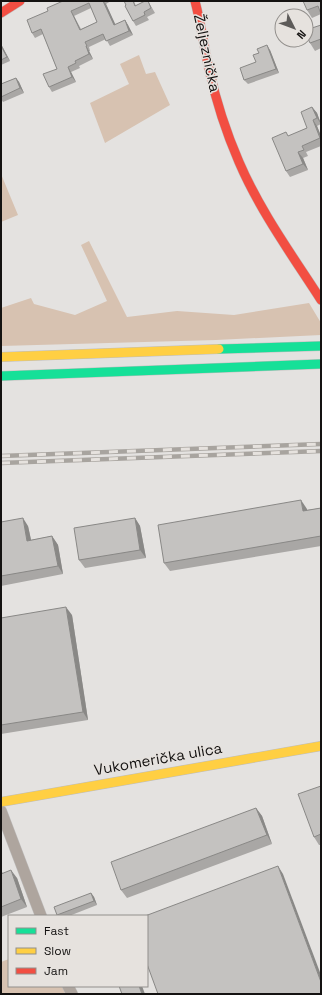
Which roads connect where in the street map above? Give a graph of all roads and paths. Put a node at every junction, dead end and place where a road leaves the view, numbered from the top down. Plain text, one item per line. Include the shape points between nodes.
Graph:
1 (20, 1) edge
2 (195, 1) edge
3 (1, 13) edge
4 (321, 300) edge
5 (321, 346) edge
6 (1, 357) edge
7 (321, 364) edge
8 (1, 376) edge
9 (321, 746) edge
10 (1, 802) edge
11 (1, 811) edge
12 (42, 915) edge

1 - 3 main road
2 - 4 main road, Željeznička via 209,70 230,140 249,185 275,232
5 - 6 main road
7 - 8 main road
9 - 10 main road, Vukomerička ulica
11 - 12 street

